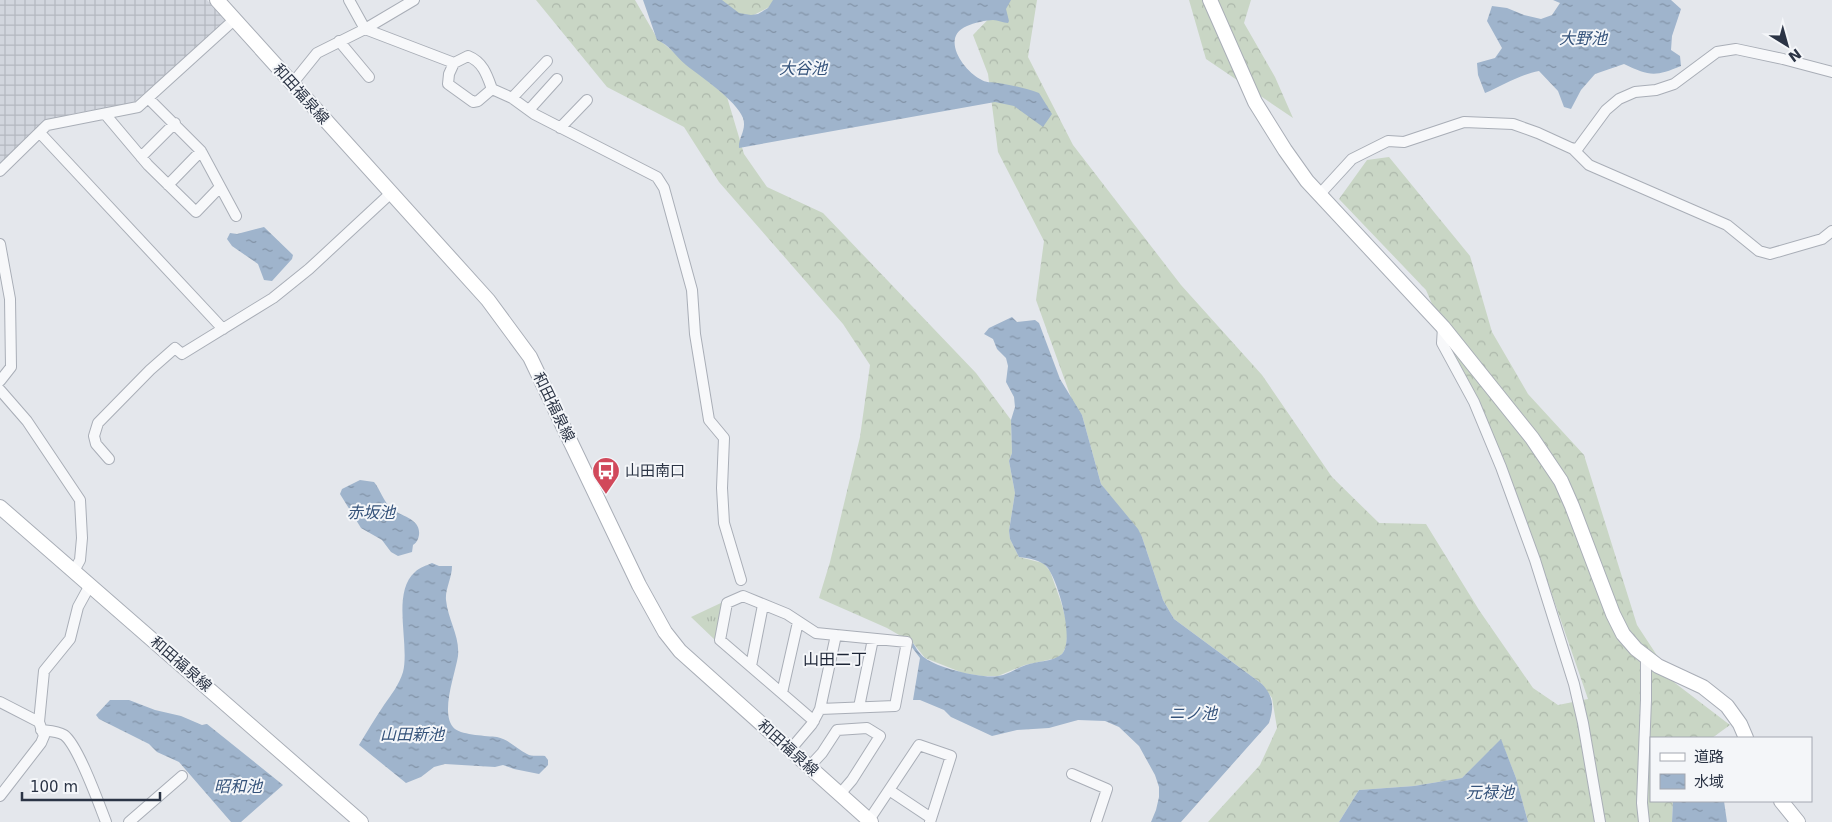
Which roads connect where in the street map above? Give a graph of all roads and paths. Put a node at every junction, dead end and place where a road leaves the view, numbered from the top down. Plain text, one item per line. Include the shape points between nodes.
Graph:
1 (217, 0) edge
2 (349, 0) edge
3 (414, 0) edge
4 (1210, 0) edge
5 (235, 19) junction
6 (365, 29) junction
7 (339, 41) junction
8 (548, 61) dead end
9 (454, 63) junction
10 (1832, 72) edge
11 (369, 77) dead end
12 (558, 79) dead end
13 (292, 84) junction
14 (492, 89) junction
15 (148, 98) junction
16 (512, 98) junction
17 (587, 100) dead end
18 (529, 110) junction
19 (105, 114) junction
20 (175, 124) junction
21 (560, 128) junction
22 (40, 133) junction
23 (1572, 149) junction
24 (201, 151) junction
25 (141, 157) junction
26 (0, 171) edge
27 (168, 185) junction
28 (220, 187) junction
29 (391, 193) junction
30 (1319, 195) junction
31 (236, 216) dead end
32 (1832, 231) edge
33 (0, 244) edge
34 (1443, 326) junction
35 (223, 329) junction
36 (0, 381) edge
37 (0, 390) edge
38 (109, 459) dead end
39 (0, 507) edge
40 (74, 571) junction
41 (741, 580) dead end
42 (90, 585) junction
43 (763, 605) junction
44 (798, 622) junction
45 (836, 635) junction
46 (872, 639) junction
47 (1646, 657) junction
48 (750, 666) junction
49 (782, 693) junction
50 (0, 702) edge
51 (858, 707) junction
52 (820, 709) junction
53 (814, 721) junction
54 (40, 726) junction
55 (1746, 737) edge
56 (790, 750) junction
57 (809, 767) junction
58 (1072, 774) dead end
59 (182, 776) dead end
60 (889, 790) junction
61 (840, 794) junction
62 (0, 796) edge
63 (1782, 802) edge
64 (931, 820) edge
65 (870, 821) edge
66 (106, 822) edge
67 (130, 822) edge
68 (361, 822) edge
69 (1096, 822) edge
70 (1600, 822) edge
71 (1644, 822) edge
72 (1798, 822) edge

1 - 5 main road, 和田福泉線
2 - 6 street
3 - 6 street
4 - 30 main road via 1255,102
5 - 13 main road, 和田福泉線
5 - 15 street
6 - 7 street
6 - 9 street
7 - 11 street
7 - 13 street via 317,53
8 - 16 street
9 - 14 street via 468,56 477,60
9 - 14 street via 448,84 473,102
10 - 23 street via 1736,49 1718,52 1674,84 1635,92 1619,99 1606,110 1578,148
12 - 18 street
13 - 29 main road, 和田福泉線
14 - 16 street
15 - 19 street via 138,107
15 - 20 street
16 - 18 street
17 - 21 street
18 - 21 street
19 - 22 street via 47,126
19 - 25 street
20 - 24 street
20 - 25 street
21 - 41 street via 656,177 664,188 692,290 695,334 709,420 724,438 724,523
22 - 26 street
22 - 35 street
23 - 30 street via 1513,124 1464,122 1404,142 1388,141 1352,159
23 - 32 street via 1589,165 1727,225 1764,253 1822,239
24 - 27 street
24 - 28 street
25 - 27 street
27 - 28 street via 196,212
28 - 31 street
29 - 35 street via 273,298
29 - 56 main road, 和田福泉線 via 488,300 530,357 639,585 665,632 699,669
30 - 34 main road
33 - 36 street via 10,299 11,357 11,367
34 - 47 main road via 1532,438 1560,481 1613,614 1623,634
34 - 70 street via 1442,343 1474,402 1535,560 1574,684
35 - 38 street via 182,354 175,348 98,423 94,436 96,444
37 - 40 street via 27,421 80,500 82,538 80,560
39 - 40 main road, 和田福泉線
40 - 42 main road, 和田福泉線
42 - 54 street via 78,606 70,639 44,671
42 - 68 main road, 和田福泉線
43 - 44 street
43 - 48 street
43 - 48 street via 743,596 727,603 720,640
44 - 45 street via 816,633
44 - 49 street
45 - 46 street
45 - 52 street
46 - 51 street
46 - 51 street via 908,642 895,706
47 - 55 main road via 1703,687 1726,706
47 - 71 street
48 - 49 street
49 - 53 street
50 - 54 street
51 - 52 street
52 - 53 street
53 - 56 street
54 - 62 street via 44,736 41,743
54 - 66 street via 70,741
56 - 57 main road, 和田福泉線
57 - 61 main road, 和田福泉線
57 - 61 street via 837,730 867,728 880,736
58 - 69 street via 1107,789
59 - 67 street
60 - 64 street
60 - 64 street via 919,745 951,756
60 - 65 street
61 - 65 main road, 和田福泉線
63 - 72 main road

